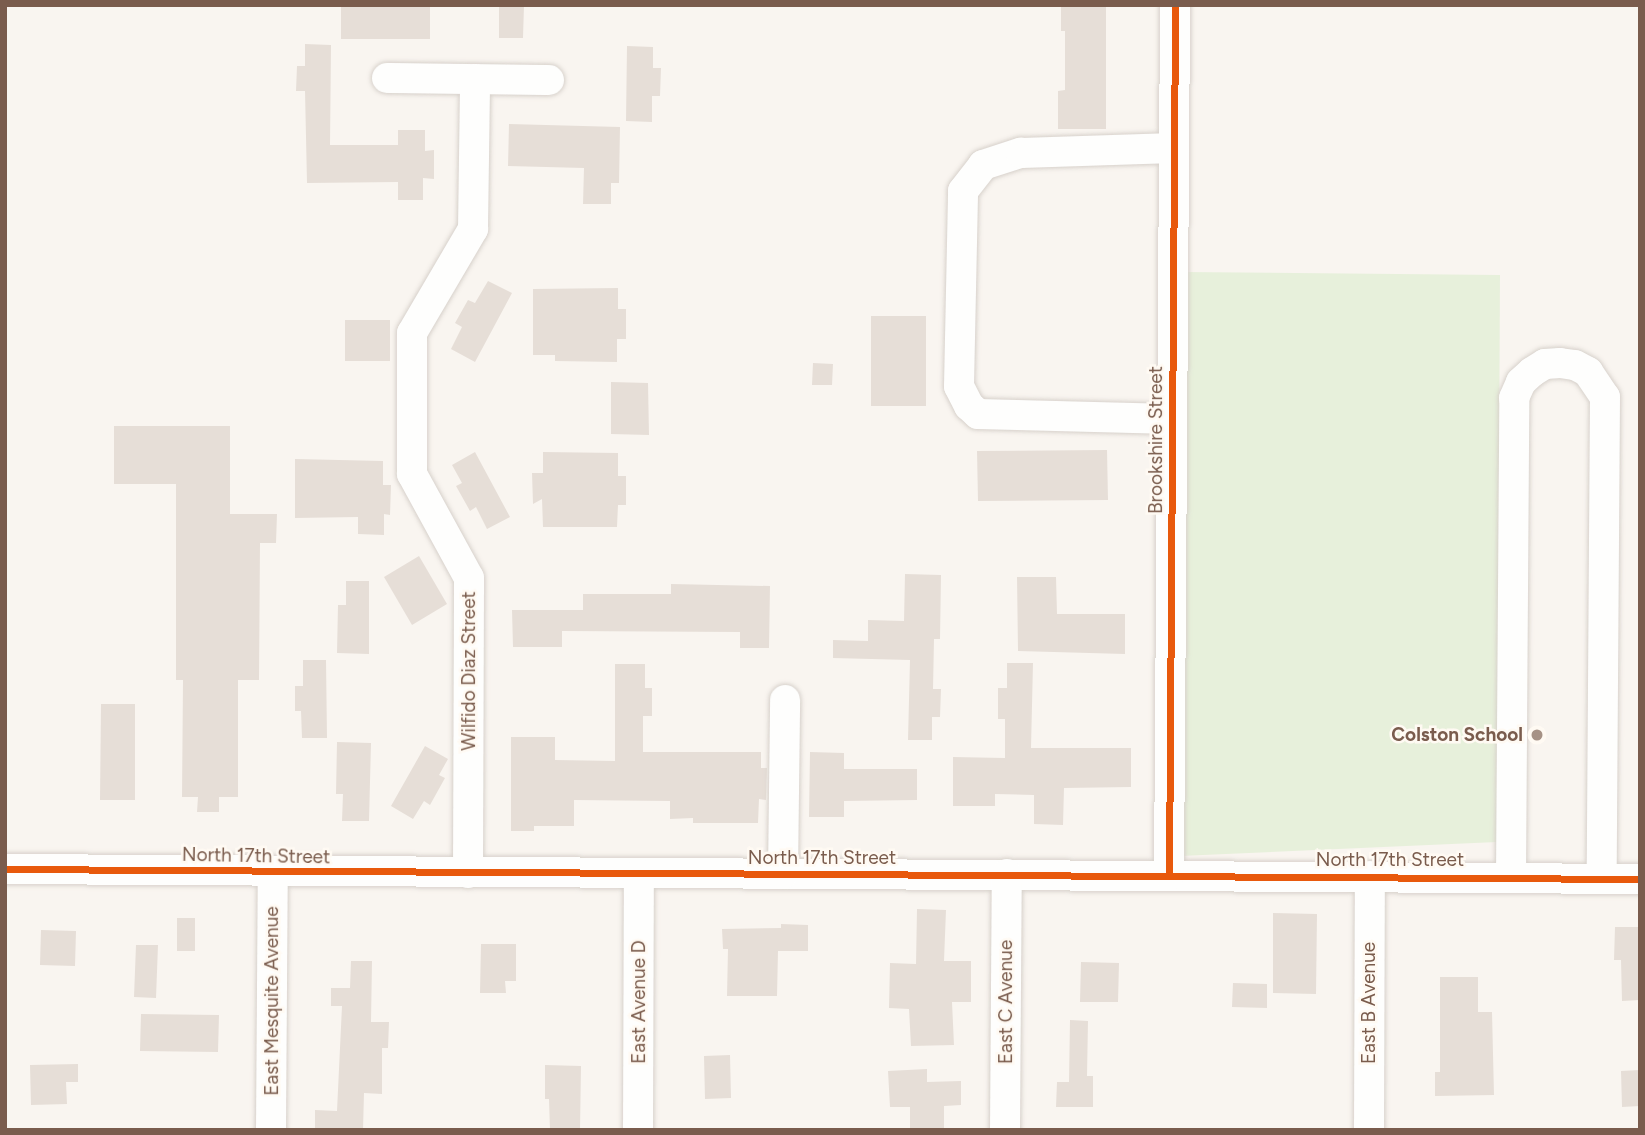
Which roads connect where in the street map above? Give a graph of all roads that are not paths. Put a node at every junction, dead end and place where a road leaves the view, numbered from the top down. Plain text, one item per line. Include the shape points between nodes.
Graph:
1 (1175, 5) edge
2 (387, 78) dead end
3 (475, 79) junction
4 (549, 80) dead end
5 (1174, 148) junction
6 (1172, 419) junction
7 (785, 701) dead end
8 (5, 869) edge
9 (272, 873) junction
10 (468, 873) junction
11 (639, 874) junction
12 (783, 874) junction
13 (1007, 874) junction
14 (1169, 875) junction
15 (1370, 876) junction
16 (1511, 877) junction
17 (1602, 878) junction
18 (1640, 879) edge
19 (271, 1130) edge
20 (638, 1130) edge
21 (1005, 1130) edge
22 (1368, 1130) edge

1 - 5 street, Brookshire Street
2 - 3 street
3 - 4 street
3 - 10 street, Wilfido Diaz Street via 473,229 412,333 412,474 469,578
5 - 6 street, Brookshire Street
5 - 6 street via 1021,153 983,165 963,191 959,387 978,414
6 - 14 street, Brookshire Street
7 - 12 street
8 - 9 street, North 17th Street
9 - 10 street, North 17th Street
9 - 19 street, East Mesquite Avenue
10 - 11 street, North 17th Street
11 - 12 street, North 17th Street
11 - 20 street, East Avenue D
12 - 13 street, North 17th Street
13 - 14 street, North 17th Street
13 - 21 street, East C Avenue
14 - 15 street, North 17th Street
15 - 16 street, North 17th Street
15 - 22 street, East B Avenue
16 - 17 street, North 17th Street
16 - 17 street via 1514,398 1532,372 1545,364 1560,363 1588,372 1605,397
17 - 18 street, North 17th Street

